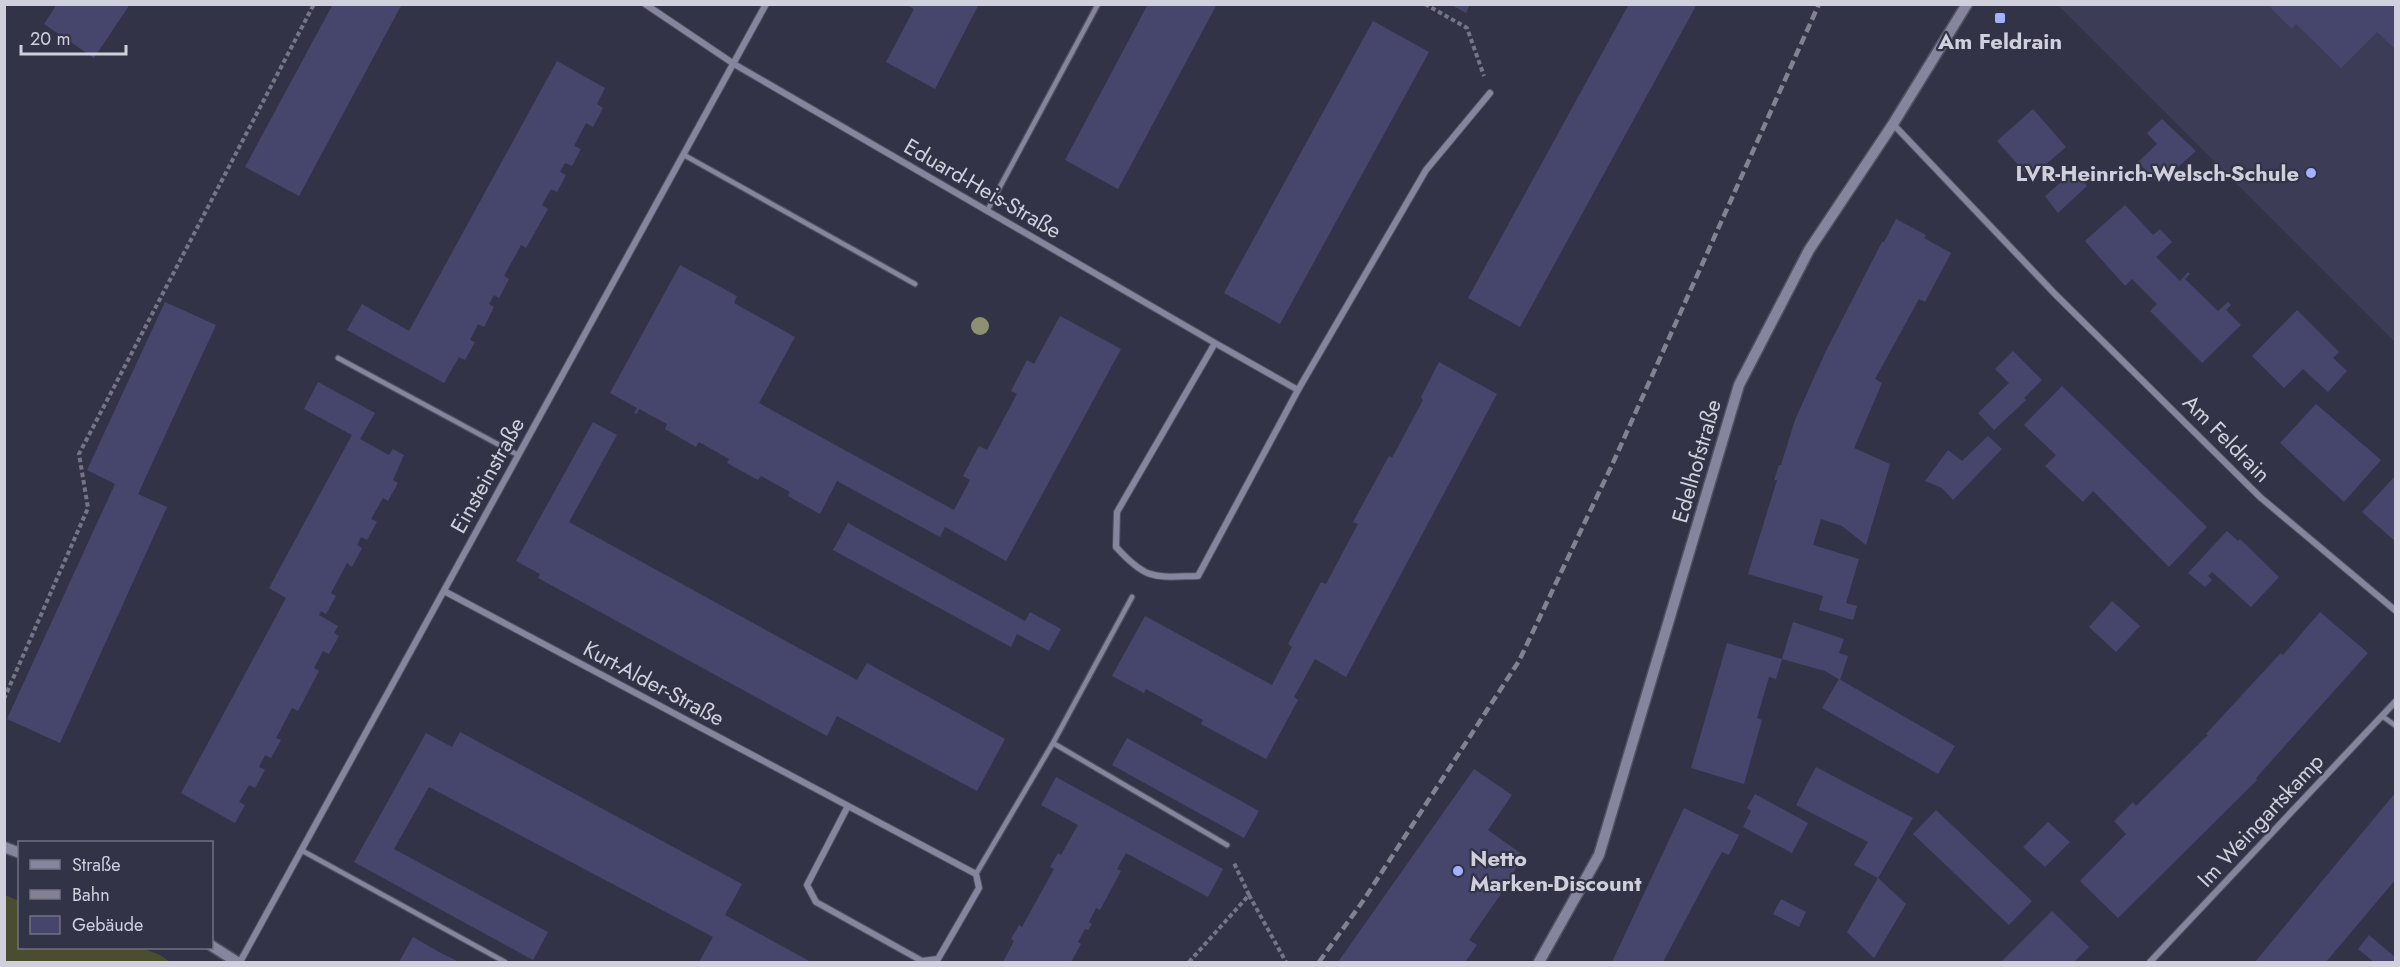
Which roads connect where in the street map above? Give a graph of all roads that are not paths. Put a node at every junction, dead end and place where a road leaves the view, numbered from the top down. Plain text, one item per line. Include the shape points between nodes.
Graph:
1 (645, 4) edge
2 (766, 4) edge
3 (1098, 4) edge
4 (1967, 4) edge
5 (734, 64) junction
6 (1490, 93) road end
7 (1893, 124) junction
8 (684, 155) junction
9 (987, 211) junction
10 (915, 284) dead end
11 (1215, 343) junction
12 (338, 358) dead end
13 (1298, 390) junction
14 (518, 455) junction
15 (444, 591) junction
16 (1132, 597) dead end
17 (2396, 611) edge
18 (2396, 701) edge
19 (2382, 716) junction
20 (2396, 726) edge
21 (1053, 743) junction
22 (848, 806) junction
23 (1227, 845) road end
24 (302, 850) junction
25 (976, 874) junction
26 (213, 947) edge
27 (238, 963) edge
28 (505, 963) edge
29 (1539, 963) edge
30 (2151, 963) edge

1 - 5 street, Eduard-Heis-Straße
2 - 5 street, Einsteinstraße
3 - 9 lane
4 - 7 street, Edelhofstraße
5 - 8 street, Einsteinstraße
5 - 9 street, Eduard-Heis-Straße
6 - 13 street via 1426,170
7 - 17 street, Am Feldrain via 2055,294 2260,497
7 - 29 street, Edelhofstraße via 1809,250 1739,385 1599,855
8 - 10 lane
8 - 14 street, Einsteinstraße
9 - 11 street, Eduard-Heis-Straße
11 - 13 street, Eduard-Heis-Straße
11 - 13 street via 1118,512 1116,546 1135,568 1157,577 1198,576
12 - 14 lane
14 - 15 street, Einsteinstraße
15 - 22 street, Kurt-Alder-Straße
15 - 24 street, Einsteinstraße
16 - 21 lane
18 - 19 street, Im Weingartskamp
19 - 20 lane
19 - 30 street, Im Weingartskamp
21 - 23 lane
21 - 25 lane
22 - 25 street, Kurt-Alder-Straße
22 - 25 street via 807,885 816,903 922,961 938,960 980,888
24 - 27 street, Einsteinstraße
24 - 28 lane
26 - 27 street

